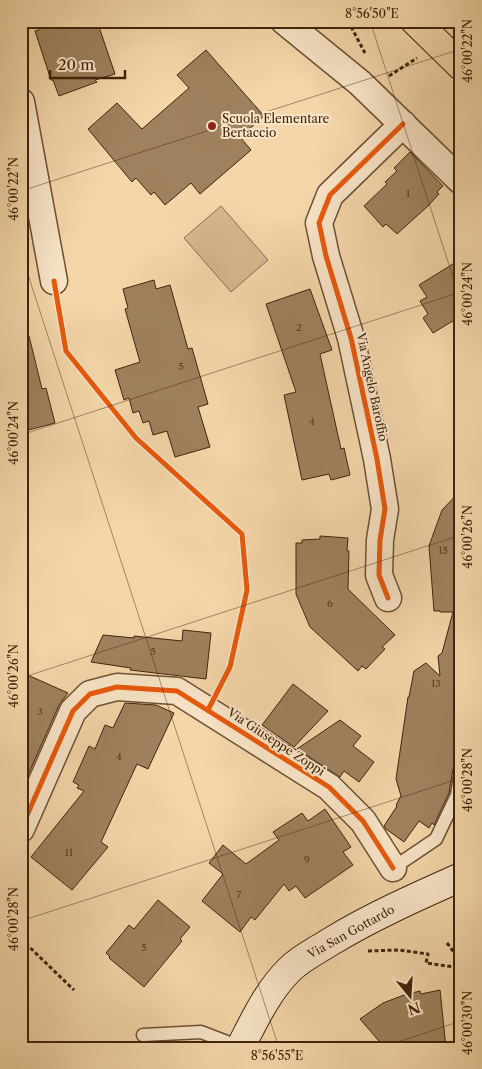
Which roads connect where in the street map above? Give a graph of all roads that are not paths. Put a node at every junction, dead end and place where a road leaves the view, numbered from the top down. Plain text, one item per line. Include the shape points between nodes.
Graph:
1 (284, 21) edge
2 (414, 21) edge
3 (461, 66) edge
4 (21, 102) edge
5 (403, 124) junction
6 (461, 181) edge
7 (54, 281) dead end
8 (388, 598) dead end
9 (461, 770) edge
10 (21, 829) edge
11 (461, 862) edge
12 (393, 868) joint
13 (461, 878) edge
14 (417, 897) junction
15 (143, 1035) dead end
16 (240, 1047) edge

1 - 5 street via 360,82
2 - 3 main road
4 - 7 street
5 - 6 street
5 - 8 street, Via Angelo Baroffio via 330,195 319,223 352,338 377,459 385,509 379,574
9 - 12 lane via 457,795 436,839
10 - 12 street, Via Giuseppe Zoppi via 73,711 90,694 116,687 177,691 329,788 363,821
11 - 14 main road, Via San Gottardo
13 - 14 main road, Via San Gottardo
14 - 16 main road, Via San Gottardo via 345,933 288,970 268,996
15 - 16 lane via 201,1032

